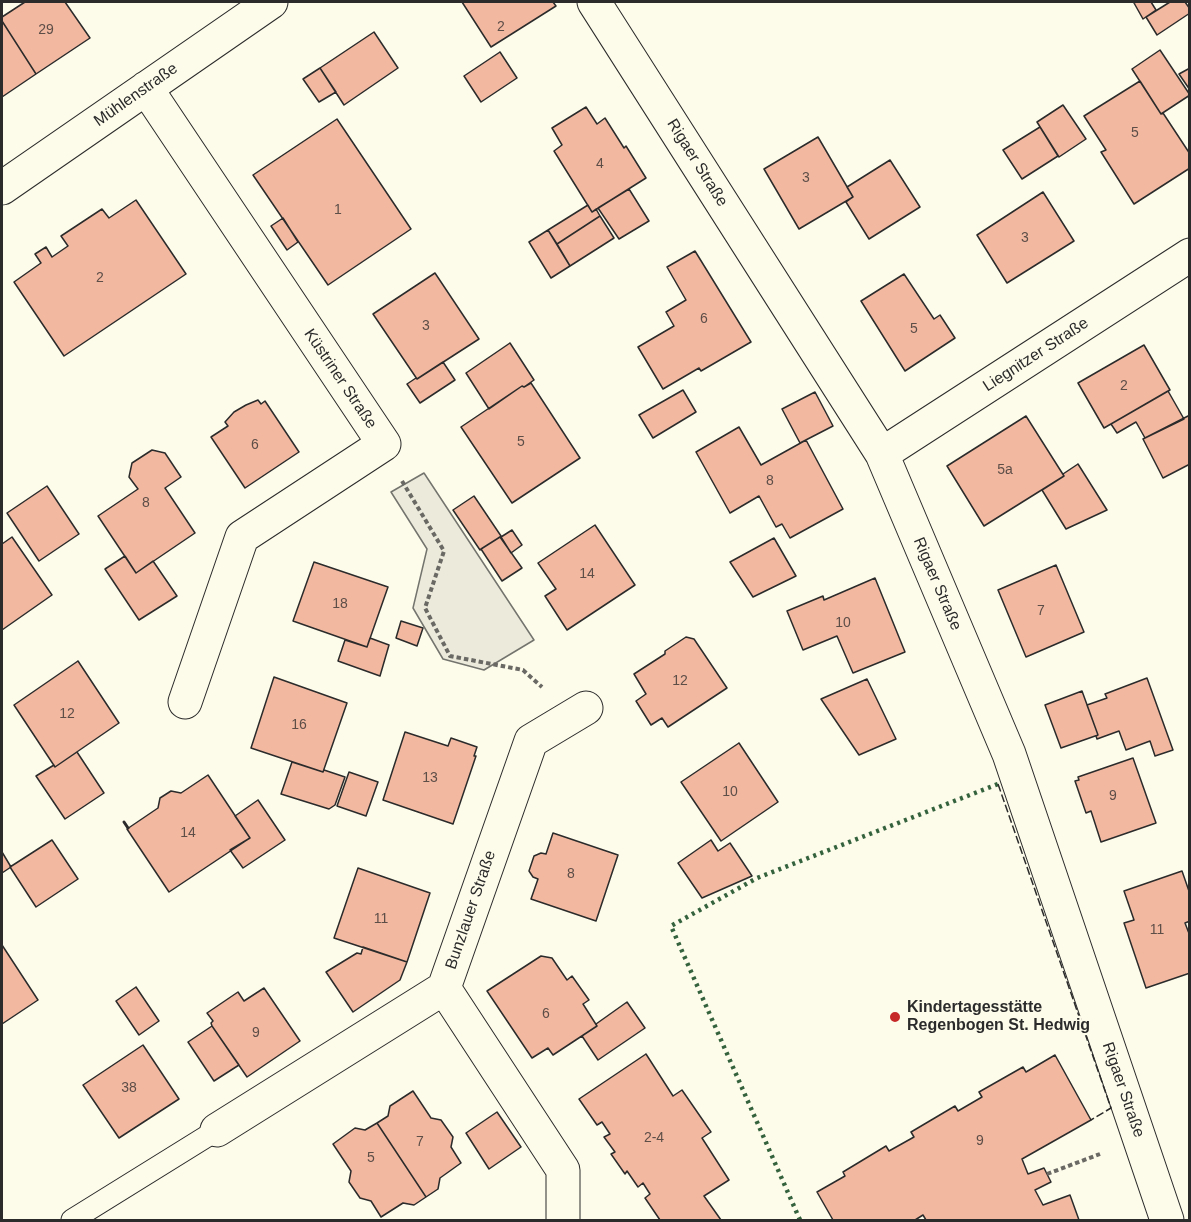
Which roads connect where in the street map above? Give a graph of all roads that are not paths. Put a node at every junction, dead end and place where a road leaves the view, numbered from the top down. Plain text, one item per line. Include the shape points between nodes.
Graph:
1 (271, 2) edge
2 (594, 2) edge
3 (146, 88) junction
4 (2, 188) edge
5 (1190, 255) edge
6 (882, 454) junction
7 (184, 702) dead end
8 (580, 712) road end
9 (444, 988) junction
10 (217, 1130) joint
11 (1190, 1216) edge
12 (72, 1221) edge
13 (563, 1221) edge
14 (1167, 1221) edge
15 (1178, 1221) edge

1 - 3 street, Mühlenstraße
2 - 6 street, Rigaer Straße
3 - 4 street, Mühlenstraße
3 - 7 street, Küstriner Straße via 384,444 242,537
5 - 6 street, Liegnitzer Straße
6 - 14 street, Rigaer Straße via 1009,754
8 - 9 street, Bunzlauer Straße via 531,741
9 - 10 street
9 - 13 street, Bunzlauer Straße via 563,1170
10 - 12 lane
11 - 15 street

